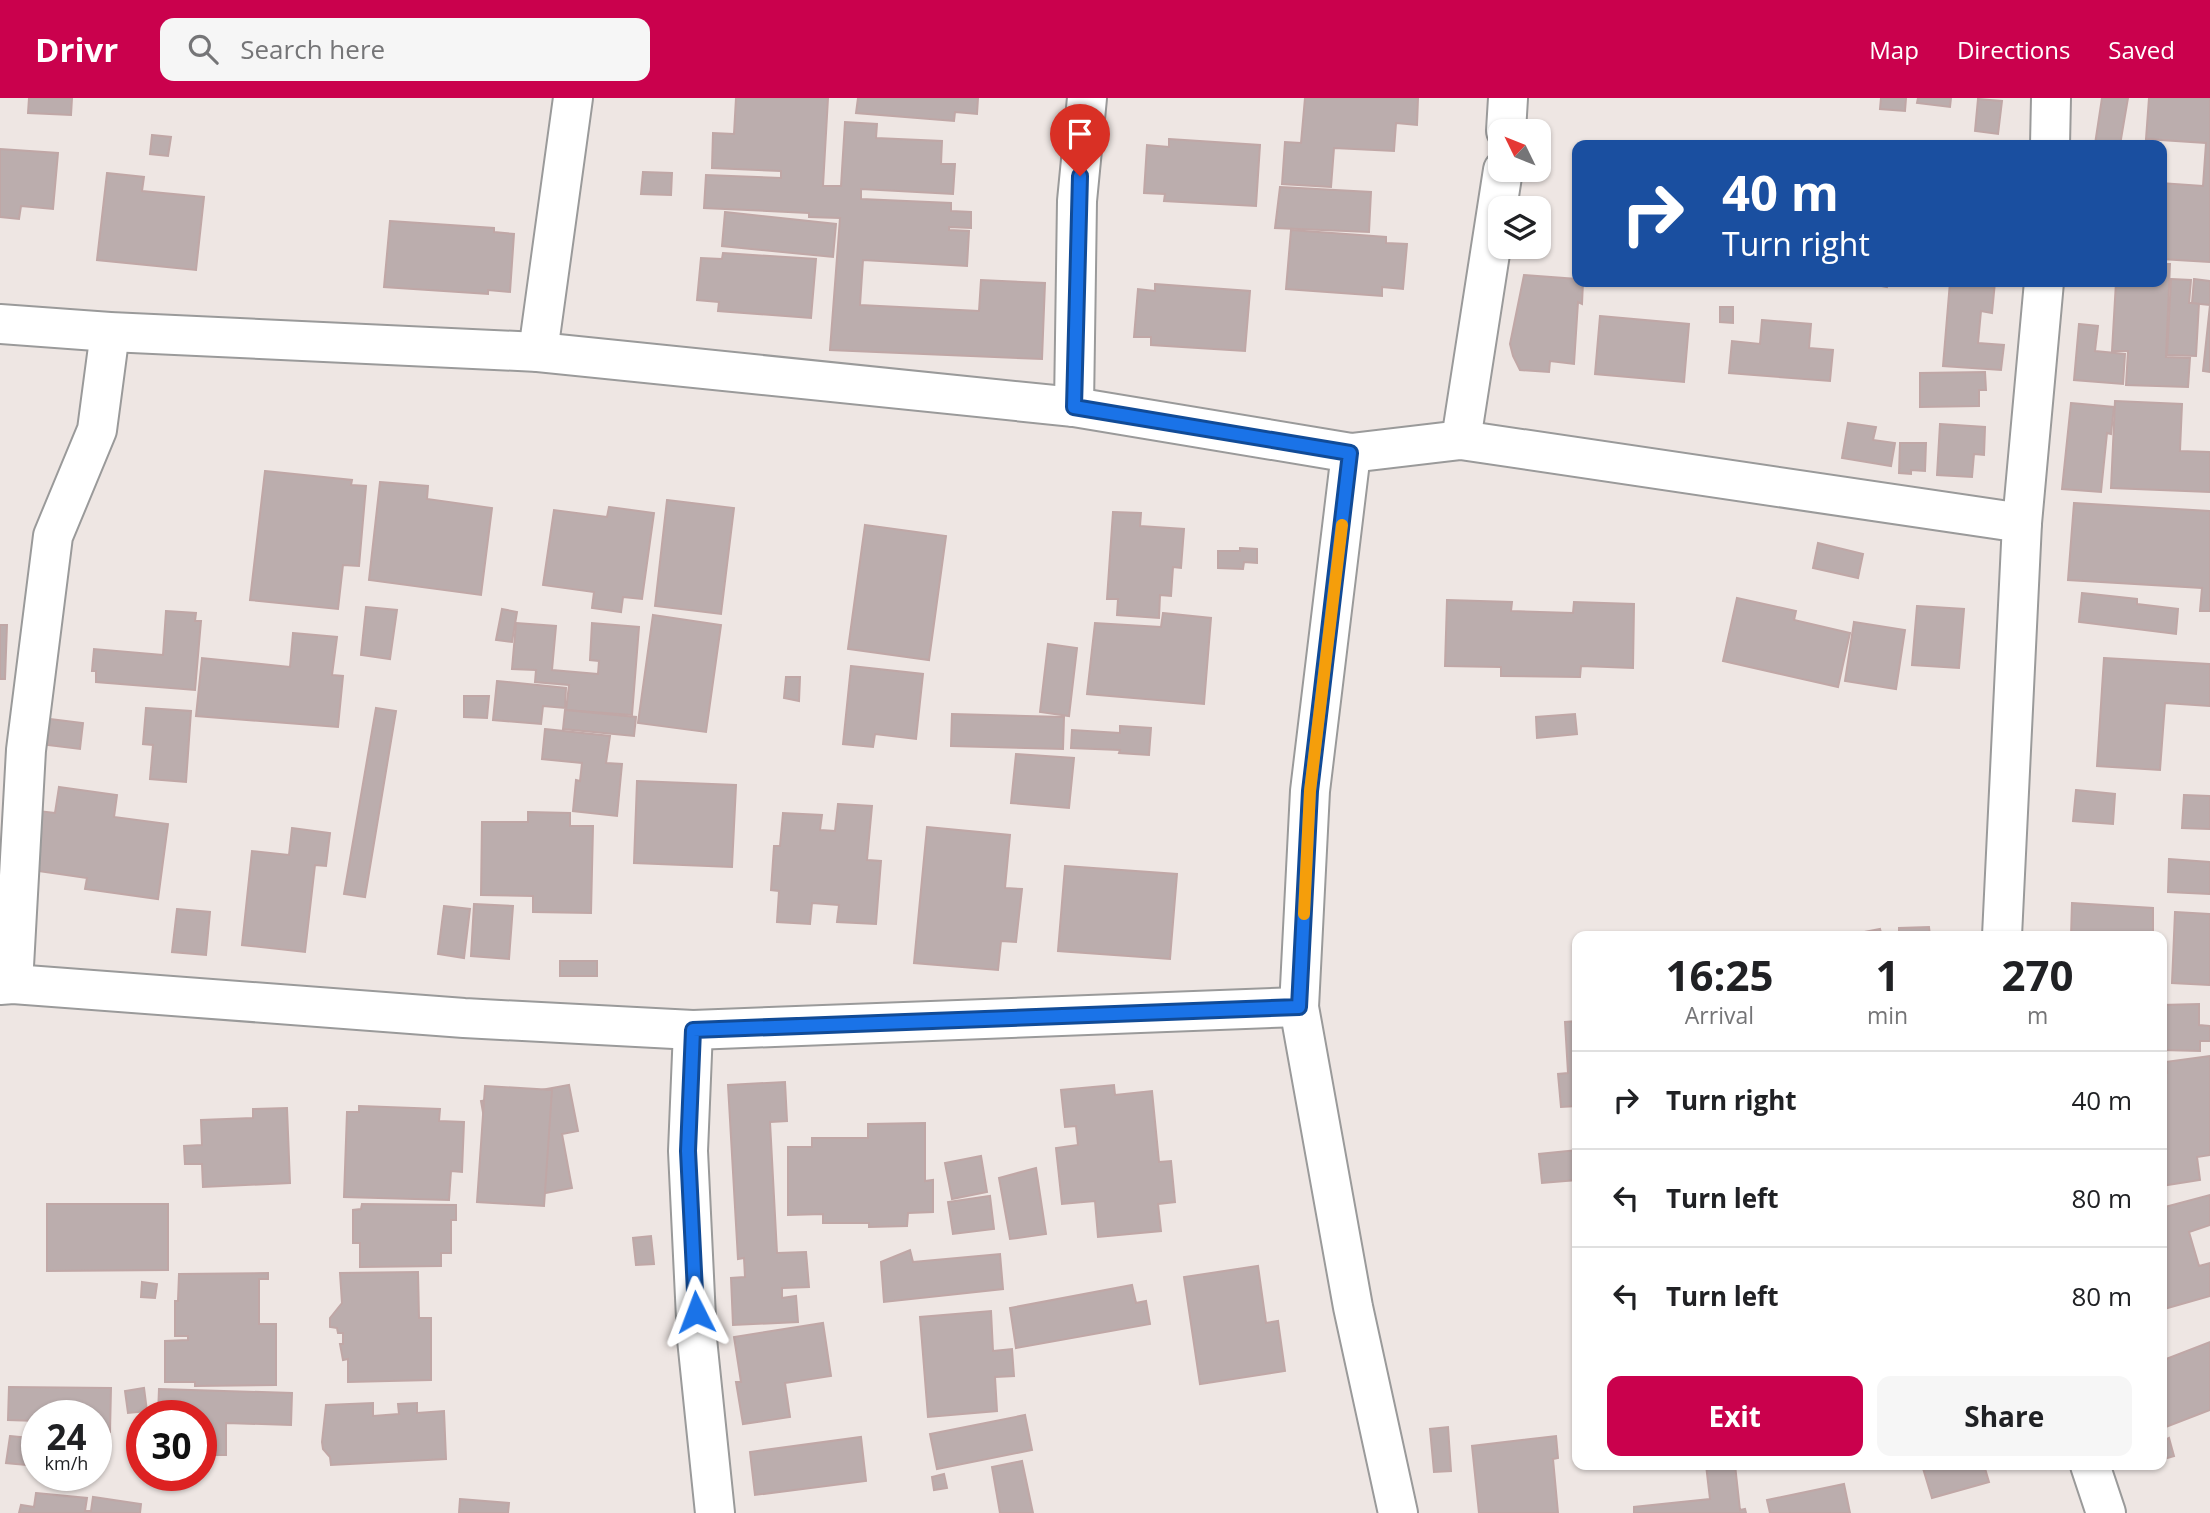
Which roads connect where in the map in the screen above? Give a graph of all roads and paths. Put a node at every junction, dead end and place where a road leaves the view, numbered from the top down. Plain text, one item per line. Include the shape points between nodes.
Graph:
1 (573, 98) edge
2 (1087, 98) edge
3 (1508, 98) edge
4 (2052, 98) edge
5 (1507, 119) edge
6 (2050, 140) edge
7 (1501, 182) edge
8 (2044, 287) edge
9 (0, 324) edge
10 (110, 332) junction
11 (538, 352) junction
12 (1074, 407) junction
13 (1461, 440) junction
14 (1350, 453) junction
15 (2022, 523) junction
16 (2002, 931) edge
17 (7, 985) edge
18 (1299, 1007) junction
19 (693, 1030) junction
20 (2092, 1470) edge
21 (715, 1513) edge
22 (1398, 1513) edge
23 (2106, 1513) edge

1 - 11 street
2 - 12 street via 1077,201
3 - 5 street
4 - 6 street
7 - 13 street
8 - 15 street
9 - 10 street
10 - 11 street
10 - 17 street via 97,430 53,536 26,750
11 - 12 street
12 - 14 street
13 - 14 street
13 - 15 street
14 - 18 street via 1310,791
15 - 16 street
17 - 19 street
18 - 19 street
18 - 22 street via 1353,1307
19 - 21 street via 689,1178 697,1339
20 - 23 street

